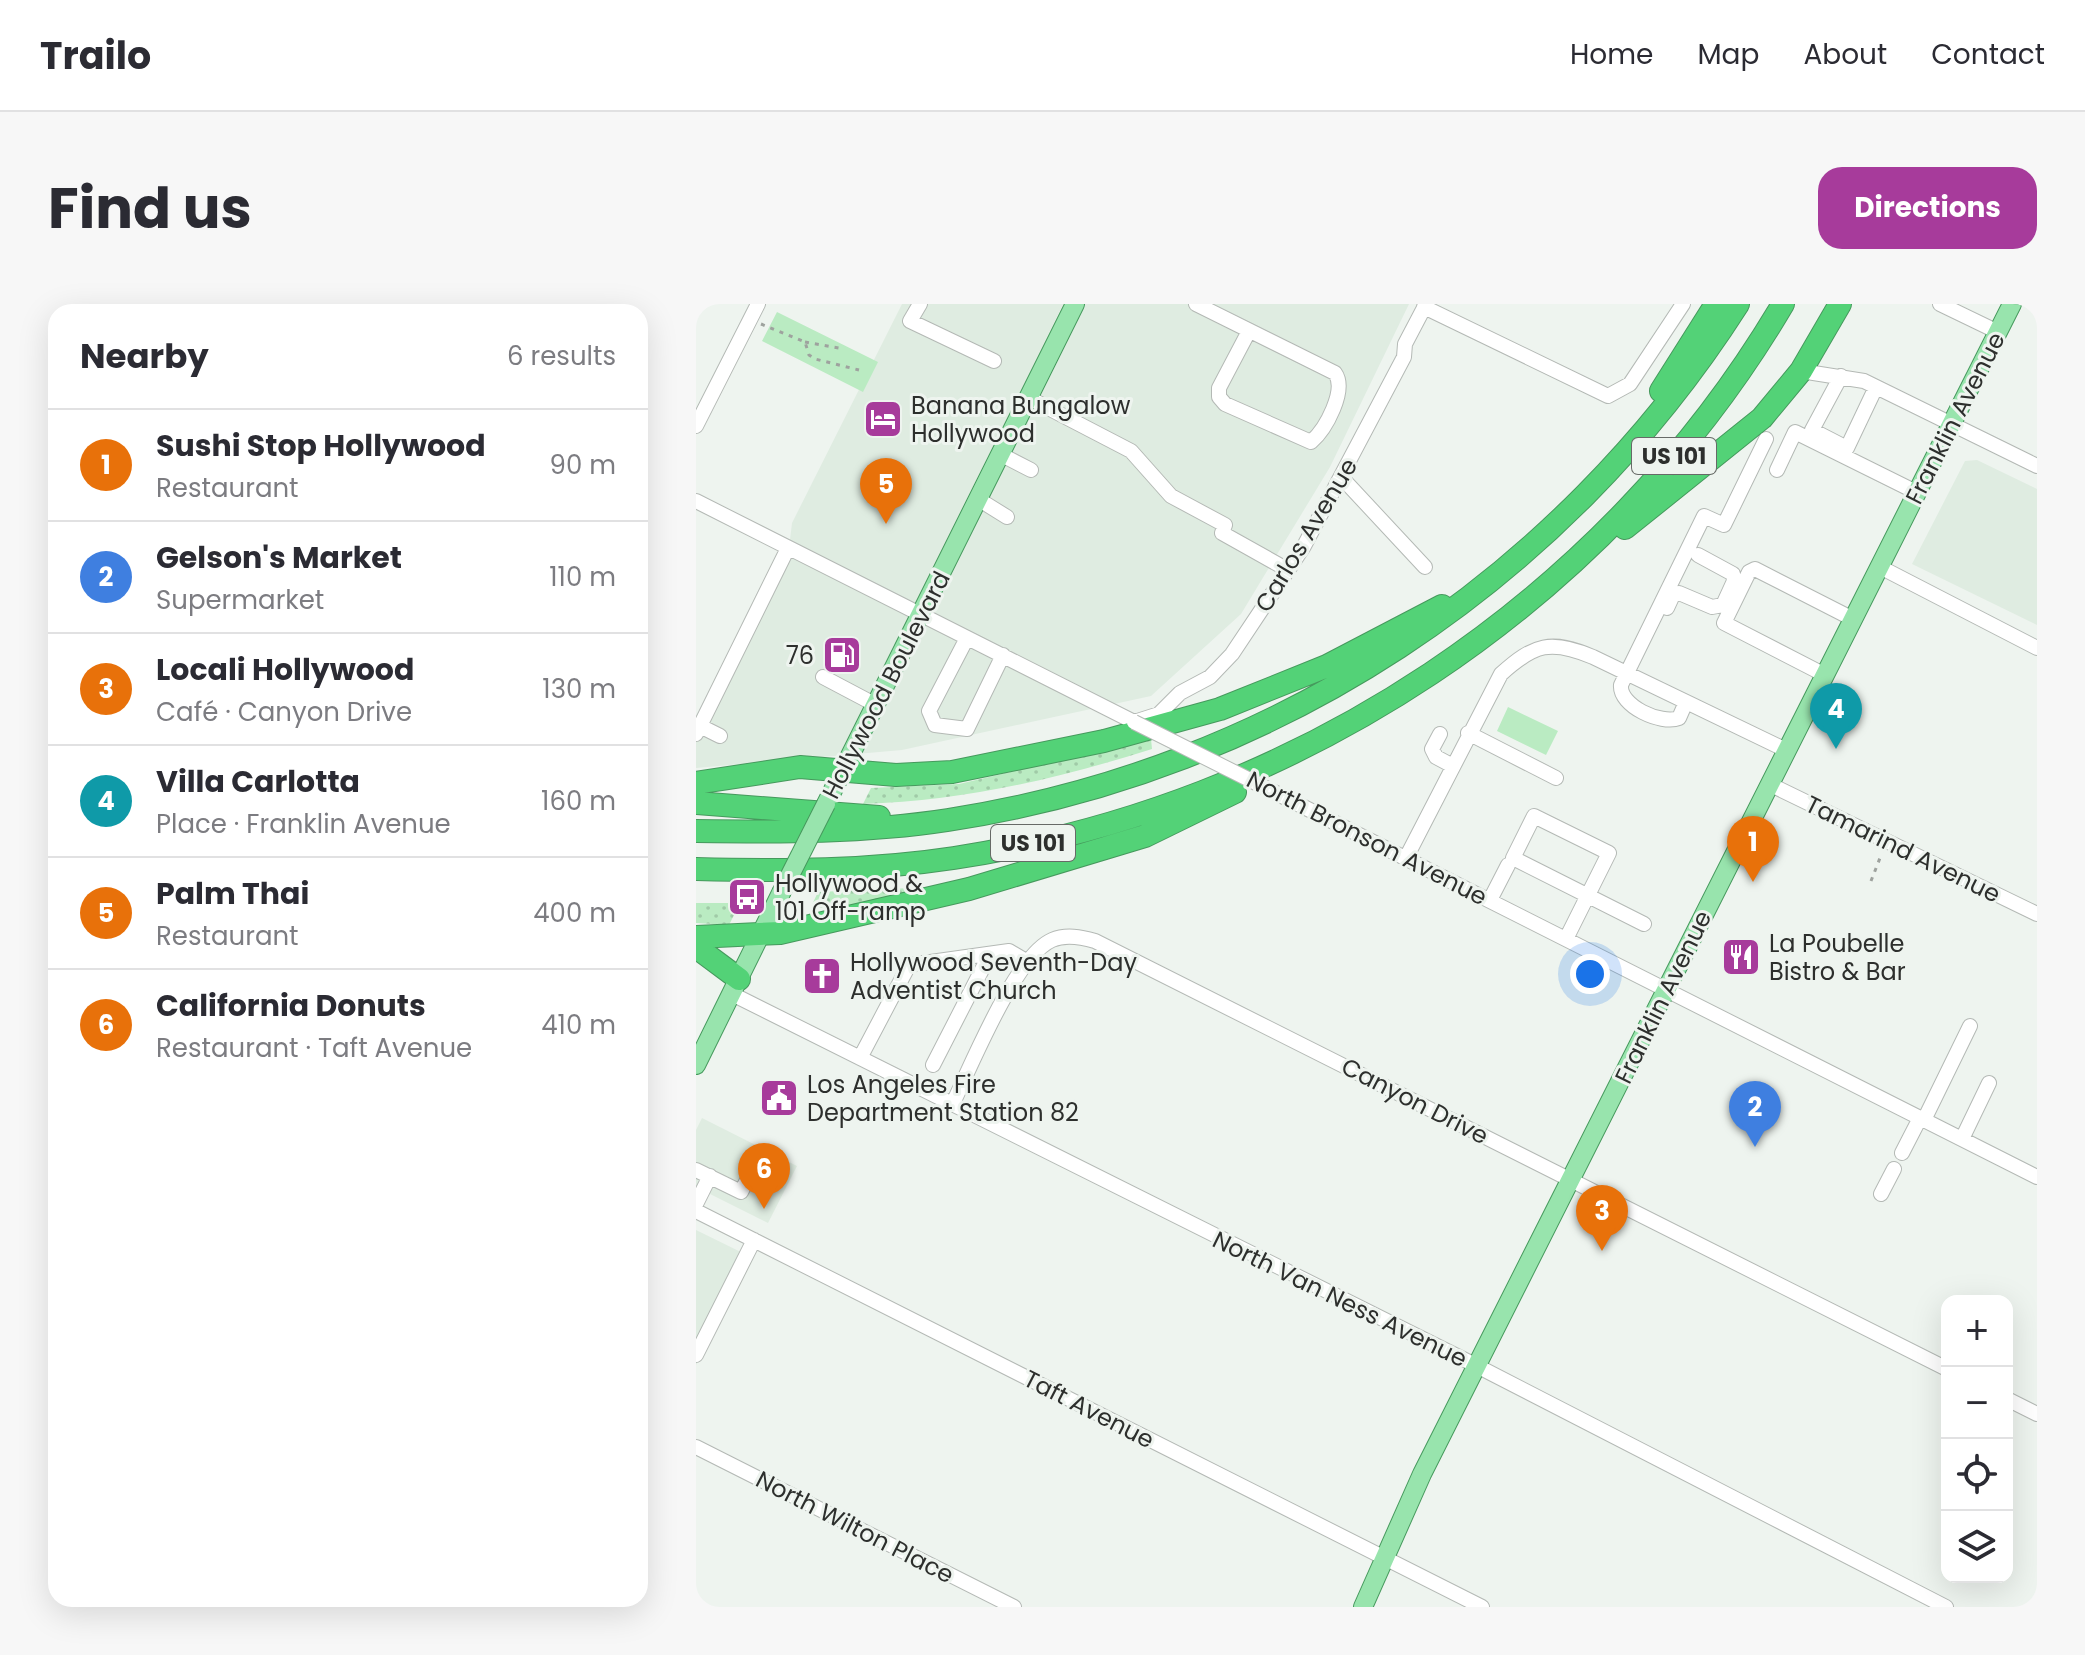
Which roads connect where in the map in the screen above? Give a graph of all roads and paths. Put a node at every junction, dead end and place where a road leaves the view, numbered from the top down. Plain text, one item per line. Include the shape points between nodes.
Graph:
1 (758, 304) edge
2 (920, 304) edge
3 (1075, 304) edge
4 (1196, 304) edge
5 (1683, 304) edge
6 (1716, 304) edge
7 (1738, 304) edge
8 (1783, 304) edge
9 (1840, 304) edge
10 (1940, 304) edge
11 (2012, 304) edge
12 (1425, 306) edge
13 (775, 331) dead end
14 (1249, 331) junction
15 (1998, 332) junction
16 (805, 342) junction
17 (839, 348) dead end
18 (994, 361) dead end
19 (859, 370) dead end
20 (1801, 371) junction
21 (1841, 376) junction
22 (1876, 387) junction
23 (1029, 398) junction
24 (1953, 423) junction
25 (696, 426) edge
26 (1766, 439) dead end
27 (1000, 454) junction
28 (2037, 466) edge
29 (1031, 470) dead end
30 (1777, 470) dead end
31 (1605, 477) junction
32 (1343, 479) junction
33 (1918, 493) junction
34 (978, 499) junction
35 (696, 501) edge
36 (1007, 517) dead end
37 (788, 548) junction
38 (1698, 555) dead end
39 (1425, 567) dead end
40 (1880, 567) junction
41 (1288, 570) junction
42 (1544, 591) junction
43 (1476, 594) junction
44 (921, 615) junction
45 (1853, 619) junction
46 (967, 638) junction
47 (2037, 648) edge
48 (1003, 655) junction
49 (1630, 675) junction
50 (1825, 675) junction
51 (823, 677) dead end
52 (1686, 702) junction
53 (876, 705) junction
54 (1134, 722) junction
55 (1350, 723) junction
56 (698, 730) edge
57 (1468, 733) junction
58 (1440, 734) dead end
59 (720, 736) dead end
60 (1786, 750) junction
61 (1451, 765) junction
62 (844, 769) junction
63 (1556, 778) dead end
64 (1769, 784) junction
65 (697, 789) edge
66 (948, 820) junction
67 (696, 831) edge
68 (1406, 858) junction
69 (1880, 858) dead end
70 (1508, 865) dead end
71 (696, 869) edge
72 (1871, 881) dead end
73 (1588, 895) junction
74 (1490, 900) junction
75 (2037, 914) edge
76 (1644, 924) dead end
77 (761, 935) junction
78 (696, 937) edge
79 (1566, 939) junction
80 (696, 947) edge
81 (990, 954) junction
82 (1026, 961) junction
83 (735, 987) junction
84 (1666, 990) junction
85 (1970, 1026) dead end
86 (703, 1034) edge
87 (860, 1058) junction
88 (696, 1065) edge
89 (933, 1065) dead end
90 (1989, 1083) dead end
91 (952, 1105) junction
92 (1922, 1119) junction
93 (1962, 1139) junction
94 (1902, 1153) dead end
95 (759, 1157) dead end
96 (1894, 1169) dead end
97 (703, 1173) edge
98 (2037, 1177) edge
99 (1572, 1180) junction
100 (1881, 1194) dead end
101 (696, 1204) edge
102 (696, 1211) edge
103 (754, 1240) junction
104 (696, 1355) edge
105 (1477, 1366) junction
106 (1943, 1367) edge
107 (2013, 1402) edge
108 (2037, 1414) edge
109 (696, 1447) edge
110 (1384, 1557) junction
111 (1014, 1607) edge
112 (1363, 1607) edge
113 (1482, 1607) edge
114 (1946, 1607) edge

1 - 25 street
2 - 18 street via 910,321
3 - 23 main road, Hollywood Boulevard
4 - 14 street
5 - 12 street via 1630,384 1617,394 1598,394
6 - 31 highway
7 - 31 highway, US 101 via 1680,389
8 - 42 highway, US 101 via 1672,459
9 - 20 highway
10 - 15 street
11 - 15 main road, Franklin Avenue
12 - 32 street, Carlos Avenue
13 - 16 path
14 - 14 street via 1219,397 1311,442 1341,381 1335,373
15 - 24 main road, Franklin Avenue
16 - 17 path
16 - 19 path via 815,359
20 - 21 street
20 - 42 highway via 1744,433
21 - 22 street
21 - 22 street via 1812,430 1847,448
22 - 24 street
23 - 27 main road, Hollywood Boulevard
23 - 41 street via 1131,451 1171,496 1225,525 1222,533
24 - 28 street
24 - 33 main road, Franklin Avenue
26 - 49 street via 1724,525 1704,516
27 - 29 street
27 - 34 main road, Hollywood Boulevard
30 - 33 street via 1795,432
31 - 43 highway, US 101
32 - 39 street
32 - 41 street, Carlos Avenue
33 - 40 main road, Franklin Avenue
34 - 36 street
34 - 44 main road, Hollywood Boulevard
35 - 37 street, North Bronson Avenue
37 - 44 street, North Bronson Avenue
37 - 56 street
38 - 49 street via 1733,574 1723,605 1712,607 1673,595
40 - 45 main road, Franklin Avenue
40 - 47 street
41 - 54 street, Carlos Avenue via 1232,654 1210,677 1180,693 1159,714
42 - 55 highway, US 101 via 1452,660
43 - 62 highway via 1405,623 1327,666 1220,709 1104,741 952,772 896,775
43 - 66 highway, US 101 via 1331,690 1230,740 1062,797
44 - 46 street, North Bronson Avenue
44 - 53 main road, Hollywood Boulevard
45 - 50 main road, Franklin Avenue
45 - 50 street via 1755,569 1749,572 1724,623
46 - 48 street, North Bronson Avenue
46 - 48 street via 929,711 935,725 967,729
48 - 54 street, North Bronson Avenue
49 - 52 street
49 - 52 street via 1621,685 1622,698 1664,721 1679,718
49 - 57 street via 1573,649 1543,646 1501,674
50 - 60 main road, Franklin Avenue
51 - 53 street
52 - 60 street
53 - 62 main road, Hollywood Boulevard
54 - 68 street, North Bronson Avenue, bridge
55 - 71 highway, US 101 via 1188,798 1013,848 895,865
55 - 77 highway via 1212,805 1145,836 930,899
56 - 59 street
57 - 61 street
57 - 63 street
58 - 61 street via 1432,749
60 - 64 main road, Franklin Avenue
61 - 68 street
62 - 65 highway via 800,767
62 - 77 main road, Hollywood Boulevard, bridge
64 - 75 street, Tamarind Avenue
64 - 84 main road, Franklin Avenue
65 - 66 highway
66 - 67 highway, US 101 via 834,831
68 - 74 street, North Bronson Avenue
69 - 72 path
70 - 74 street
73 - 73 street via 1609,853 1534,816 1513,858
73 - 76 street
73 - 79 street
74 - 79 street, North Bronson Avenue
77 - 78 highway
77 - 83 main road, Hollywood Boulevard
79 - 84 street, North Bronson Avenue
80 - 83 highway
81 - 82 street via 1009,951
81 - 87 street via 909,965
81 - 89 street
82 - 91 street, Canyon Drive
82 - 99 street, Canyon Drive via 1051,940 1095,941
83 - 86 main road, Hollywood Boulevard
83 - 87 street, North Van Ness Avenue
84 - 92 street, North Bronson Avenue
84 - 99 main road, Franklin Avenue
85 - 92 street
86 - 88 main road, Hollywood Boulevard
87 - 91 street, North Van Ness Avenue
90 - 93 street
91 - 105 street, North Van Ness Avenue
92 - 93 street, North Bronson Avenue
92 - 94 street
93 - 98 street, North Bronson Avenue
95 - 97 street via 741,1192
96 - 100 street
97 - 101 street
99 - 105 main road, Franklin Avenue
99 - 106 street, Canyon Drive
102 - 103 street, Taft Avenue
103 - 104 street
103 - 110 street, Taft Avenue
105 - 110 main road, Franklin Avenue
105 - 114 street, North Van Ness Avenue
107 - 108 street
109 - 111 street, North Wilton Place
110 - 112 main road, Franklin Avenue
110 - 113 street, Taft Avenue

